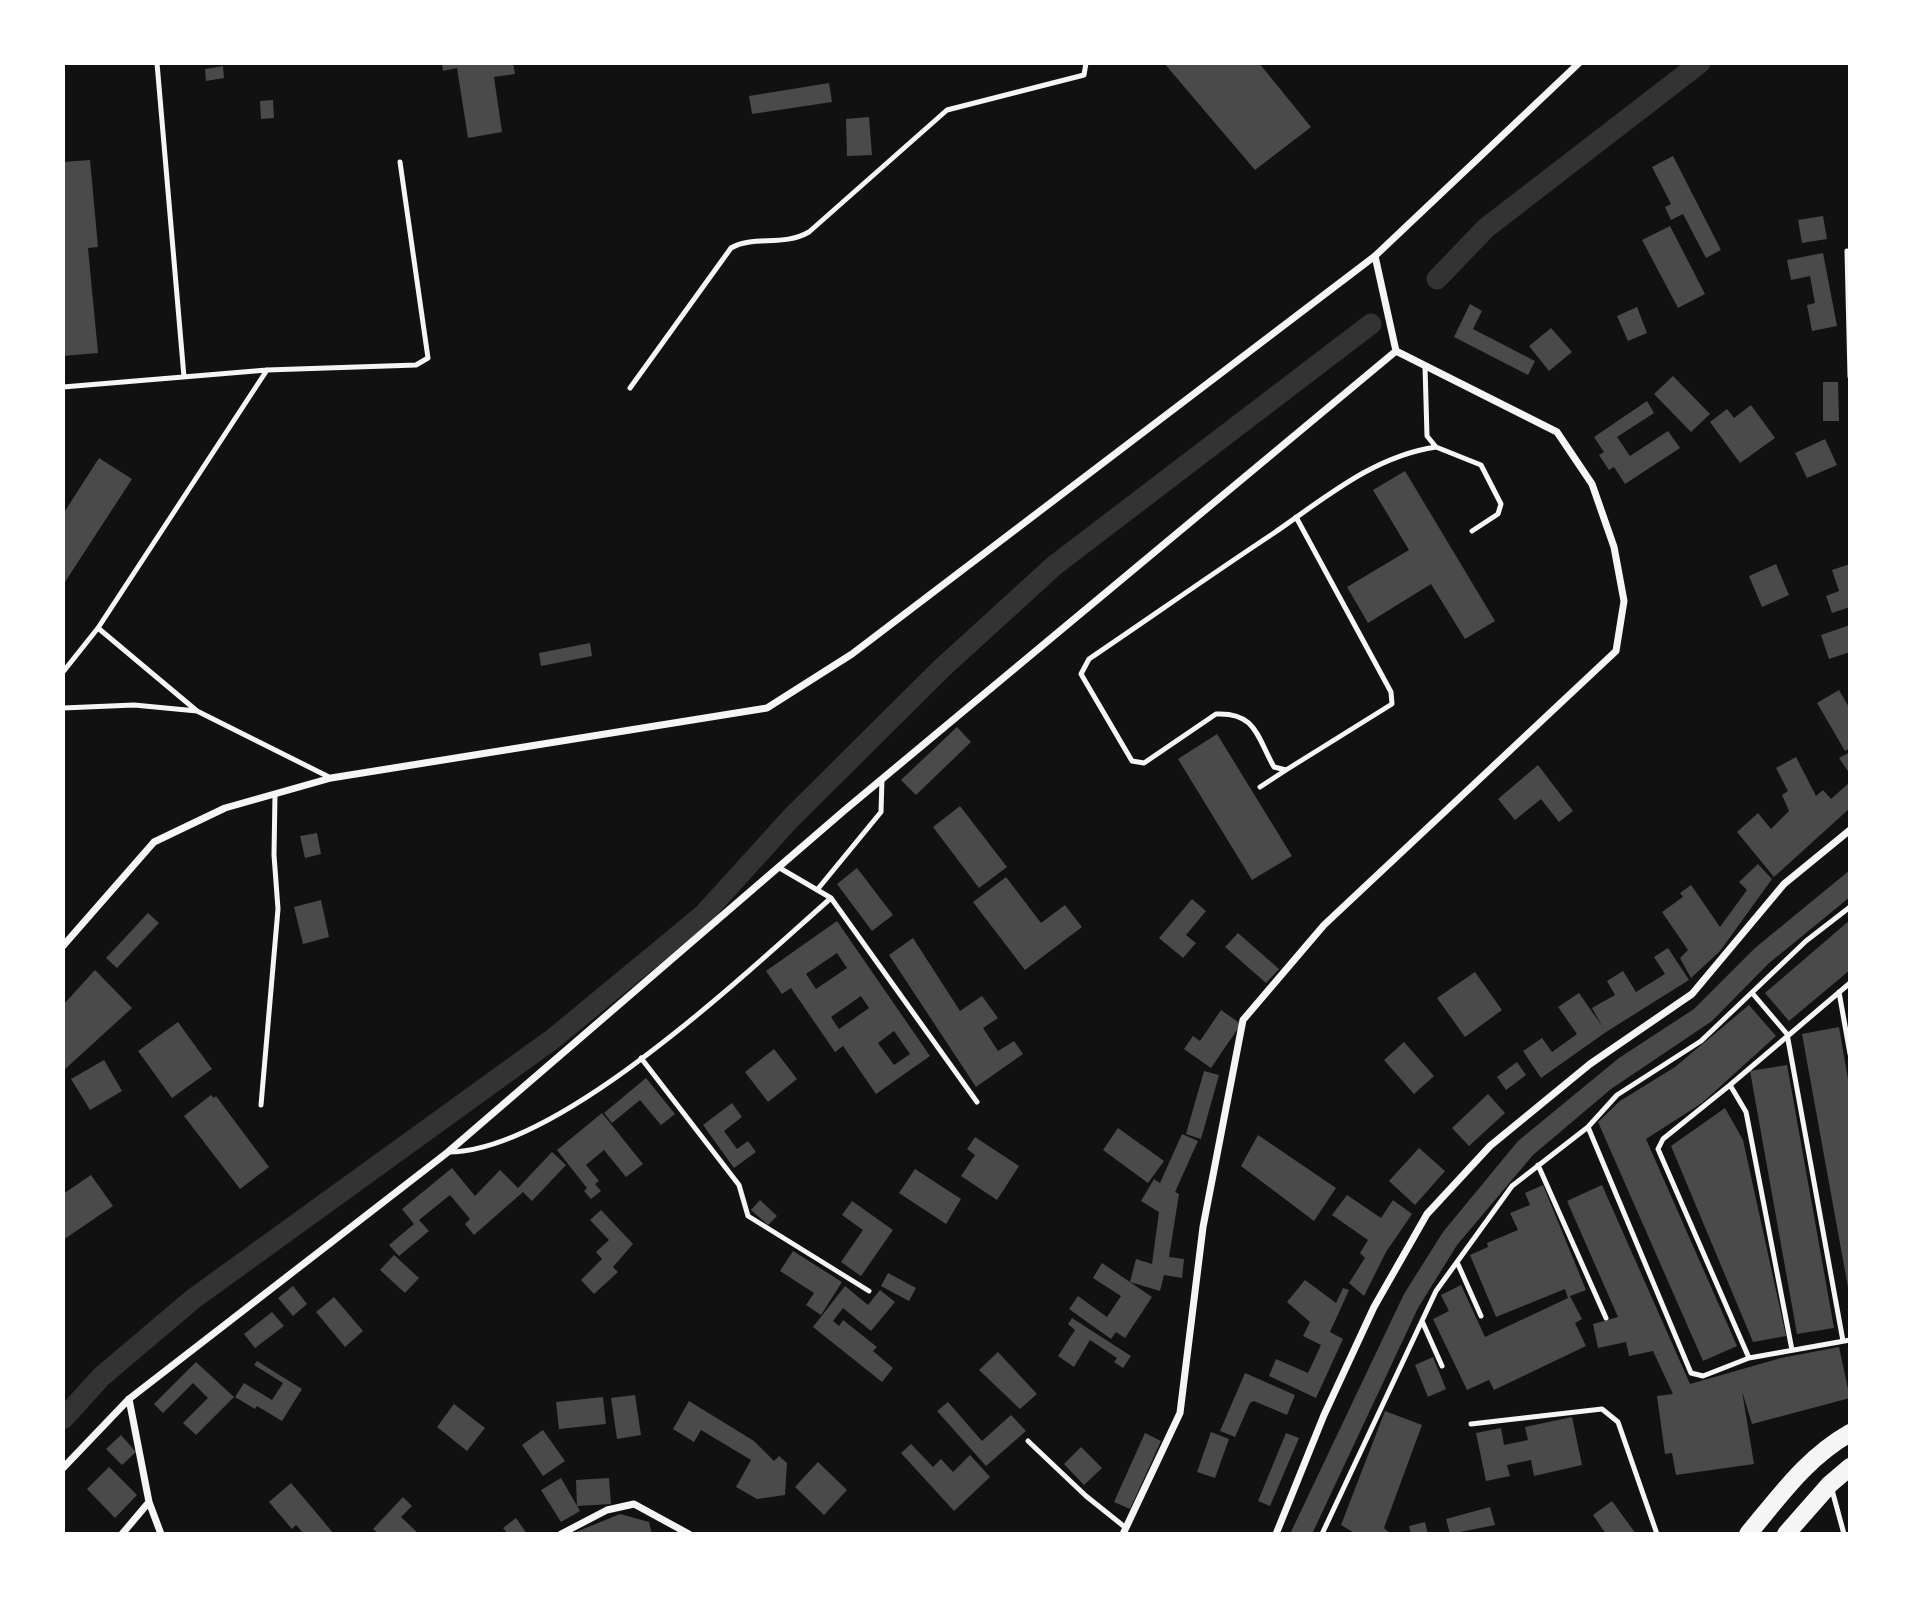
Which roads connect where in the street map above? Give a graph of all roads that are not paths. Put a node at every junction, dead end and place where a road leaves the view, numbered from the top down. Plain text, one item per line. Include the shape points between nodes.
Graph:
1 (157, 63) edge
2 (1086, 63) edge
3 (1579, 63) edge
4 (400, 162) dead end
5 (1847, 251) dead end
6 (1375, 257) junction
7 (1396, 352) junction
8 (1425, 366) junction
9 (267, 370) junction
10 (184, 377) junction
11 (1850, 377) edge
12 (63, 387) edge
13 (631, 388) dead end
14 (1436, 447) junction
15 (1296, 517) junction
16 (1472, 531) dead end
17 (98, 628) junction
18 (63, 672) edge
19 (63, 708) edge
20 (197, 711) junction
21 (1286, 770) junction
22 (331, 778) junction
23 (882, 779) junction
24 (1260, 786) dead end
25 (275, 794) junction
26 (1850, 830) edge
27 (778, 867) junction
28 (817, 890) junction
29 (831, 898) junction
30 (1850, 907) edge
31 (63, 946) edge
32 (1850, 983) edge
33 (1839, 992) junction
34 (1753, 994) junction
35 (1787, 1034) junction
36 (1850, 1054) edge
37 (641, 1059) junction
38 (1730, 1085) junction
39 (977, 1102) dead end
40 (261, 1105) dead end
41 (1588, 1127) junction
42 (447, 1152) junction
43 (1538, 1165) junction
44 (1457, 1262) junction
45 (869, 1291) dead end
46 (1481, 1316) dead end
47 (1606, 1318) dead end
48 (1422, 1321) junction
49 (1847, 1340) edge
50 (1792, 1350) junction
51 (1749, 1359) junction
52 (1442, 1366) dead end
53 (129, 1399) junction
54 (1471, 1424) dead end
55 (1850, 1433) edge
56 (1028, 1441) dead end
57 (1850, 1467) edge
58 (63, 1468) edge
59 (1830, 1483) junction
60 (149, 1502) junction
61 (1124, 1531) edge
62 (1325, 1533) edge
63 (122, 1534) edge
64 (161, 1534) edge
65 (561, 1534) edge
66 (689, 1534) edge
67 (1276, 1534) edge
68 (1657, 1534) edge
69 (1748, 1534) edge
70 (1786, 1534) edge
71 (1844, 1534) edge

1 - 10 lane
2 - 13 lane via 1084,75 947,110 809,232 796,240 741,242 732,248
3 - 6 street
4 - 9 lane via 428,358 416,365
5 - 11 lane
6 - 7 street
6 - 22 street via 852,654 767,708
7 - 8 street
7 - 23 street
8 - 14 lane via 1427,436
8 - 61 street via 1557,432 1592,484 1614,547 1625,601 1616,651 1324,925 1243,1020 1203,1227 1180,1413
9 - 10 lane
9 - 17 lane
10 - 12 lane
14 - 15 lane via 1409,451 1371,468
14 - 16 lane via 1481,465 1501,504 1498,514
15 - 21 lane via 1391,692 1392,704
15 - 21 lane via 1089,659 1081,674 1132,761 1144,763 1216,714 1228,714 1249,721 1274,767
17 - 18 lane
17 - 20 lane
19 - 20 lane via 134,705
20 - 22 lane
21 - 24 lane
22 - 25 street
23 - 27 street
23 - 28 lane via 881,812
25 - 31 street via 225,808 154,842
25 - 40 lane via 278,909
26 - 67 street via 1784,884 1692,993 1590,1064 1490,1146 1427,1214 1374,1307
27 - 28 lane
27 - 42 street
28 - 29 lane
29 - 37 lane
29 - 39 lane
30 - 34 lane via 1806,941
32 - 33 lane
33 - 35 lane
33 - 36 lane
34 - 35 lane
34 - 41 lane via 1701,1041 1617,1095
35 - 38 lane
35 - 49 lane
37 - 42 lane via 516,1136 472,1152
37 - 45 lane via 739,1185 748,1216
38 - 50 lane via 1746,1112
38 - 51 lane via 1663,1139 1658,1149
41 - 43 lane
41 - 51 lane via 1691,1373 1703,1376
42 - 53 street
43 - 44 lane via 1512,1186
43 - 47 lane
44 - 46 lane
44 - 48 lane
48 - 52 lane
48 - 62 lane
49 - 50 lane
50 - 51 lane
53 - 58 street
53 - 60 street
54 - 68 lane via 1602,1409 1618,1422
55 - 69 main road via 1805,1464
56 - 61 lane
57 - 59 main road
59 - 70 main road
59 - 71 lane
60 - 63 street
60 - 64 street
65 - 66 street via 607,1510 635,1504

